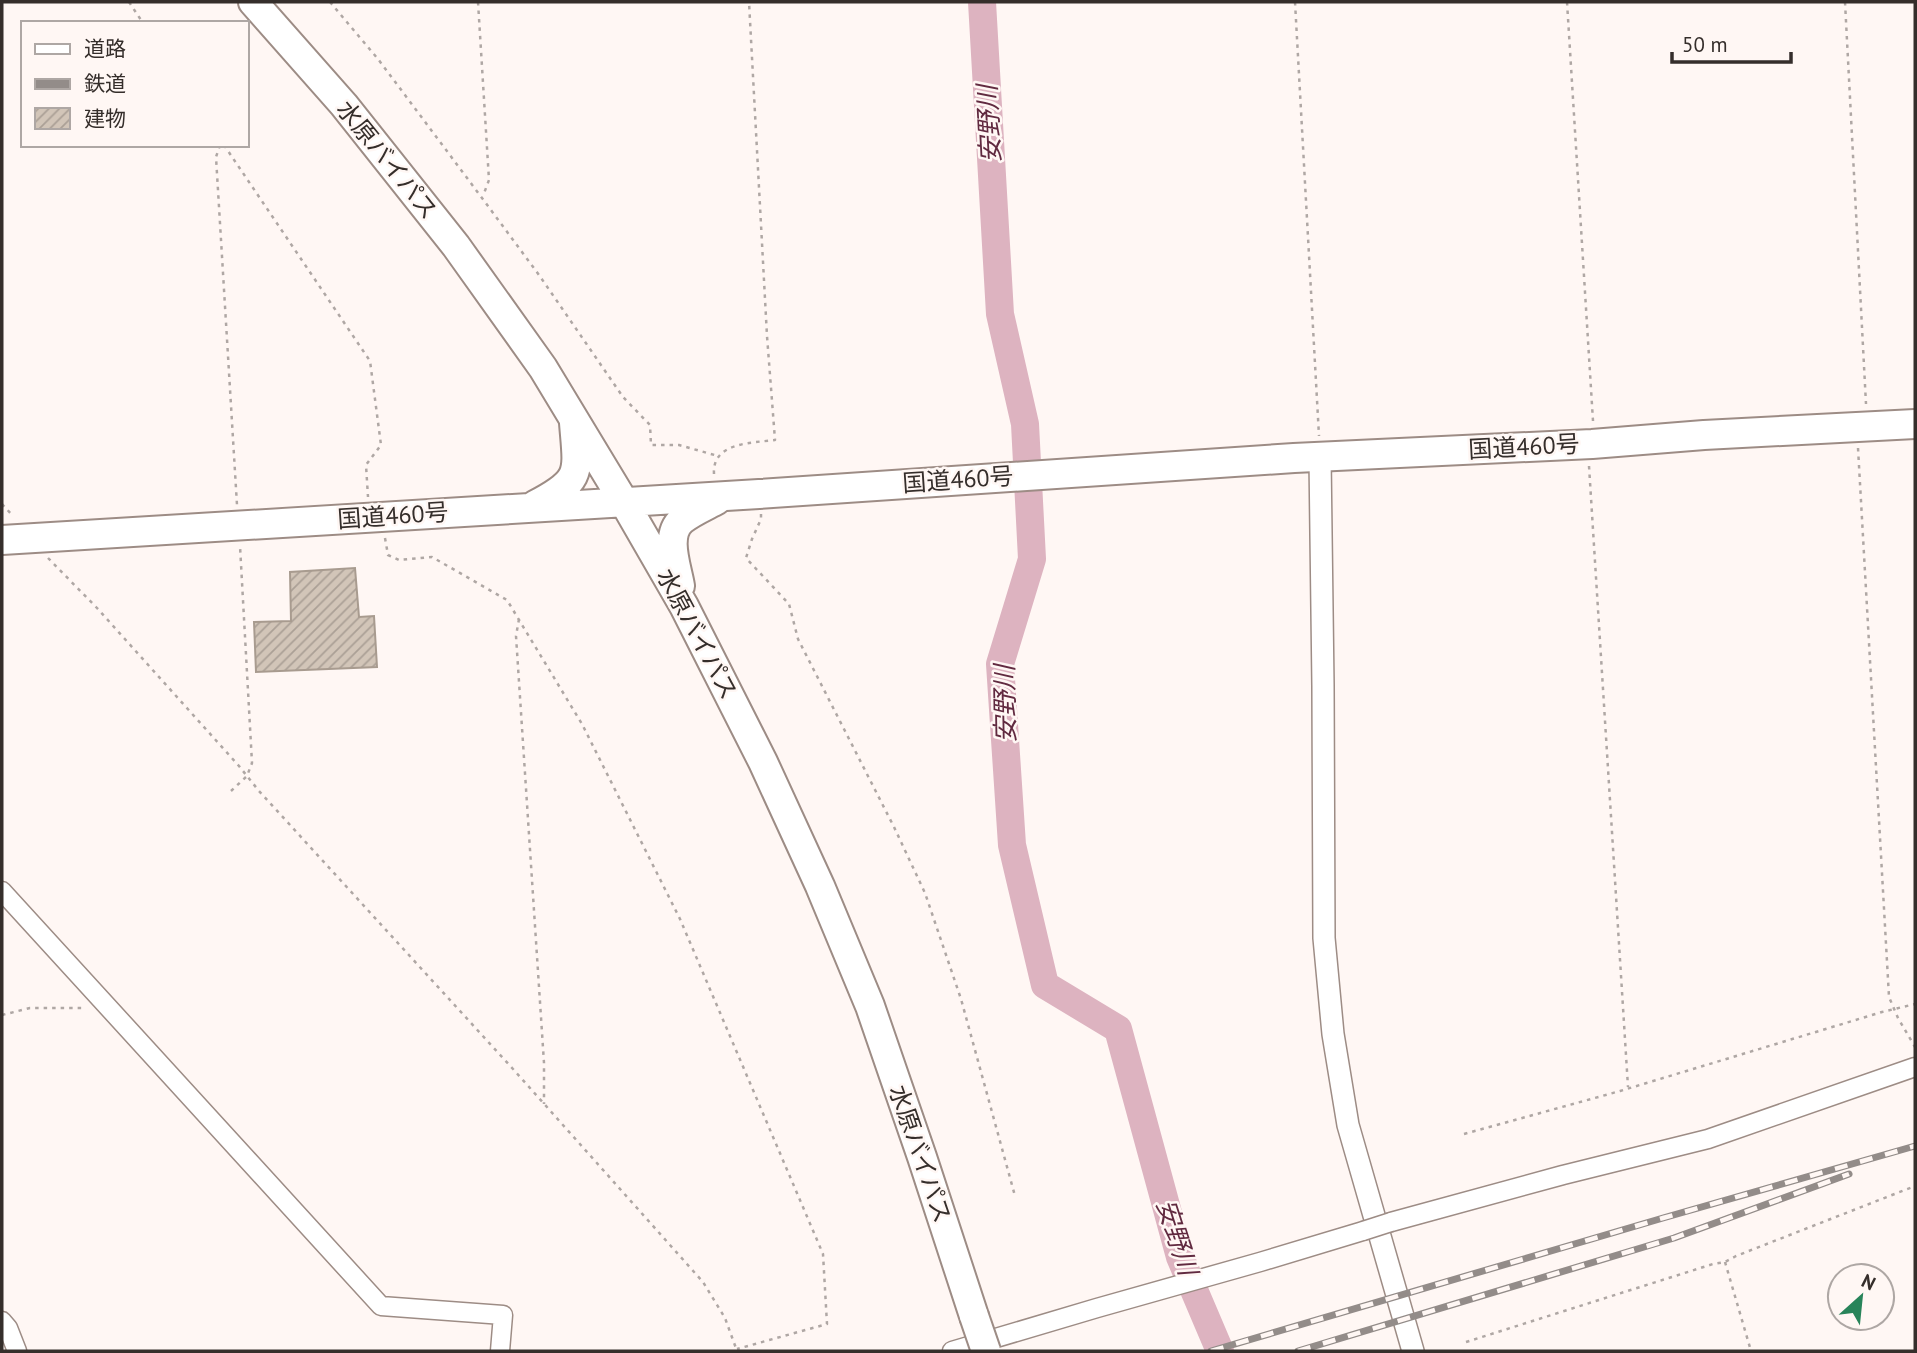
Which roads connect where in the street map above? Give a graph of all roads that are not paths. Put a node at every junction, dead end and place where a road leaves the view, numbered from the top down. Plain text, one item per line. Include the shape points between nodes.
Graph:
1 (253, 2) edge
2 (574, 419) junction
3 (1915, 424) edge
4 (1320, 457) junction
5 (724, 496) junction
6 (624, 502) junction
7 (530, 508) junction
8 (2, 540) edge
9 (684, 606) junction
10 (2, 891) edge
11 (1915, 1068) edge
12 (2, 1321) edge
13 (17, 1351) edge
14 (500, 1351) edge
15 (952, 1351) edge
16 (986, 1351) edge
17 (1413, 1351) edge

1 - 2 highway, 水原バイパス via 344,105 456,246
2 - 6 highway, 水原バイパス
2 - 7 highway via 574,476 559,493
3 - 4 highway, 国道460号
4 - 5 highway, 国道460号
4 - 17 street via 1324,938 1333,1034 1348,1125
5 - 6 highway, 国道460号
5 - 9 highway via 682,520 674,534
6 - 7 highway, 国道460号
6 - 9 highway, 水原バイパス
7 - 8 highway, 国道460号
9 - 16 highway, 水原バイパス, bridge via 820,886 865,994
10 - 14 street via 381,1307 503,1315
11 - 15 street, bridge via 1708,1139 1391,1222
12 - 13 street

